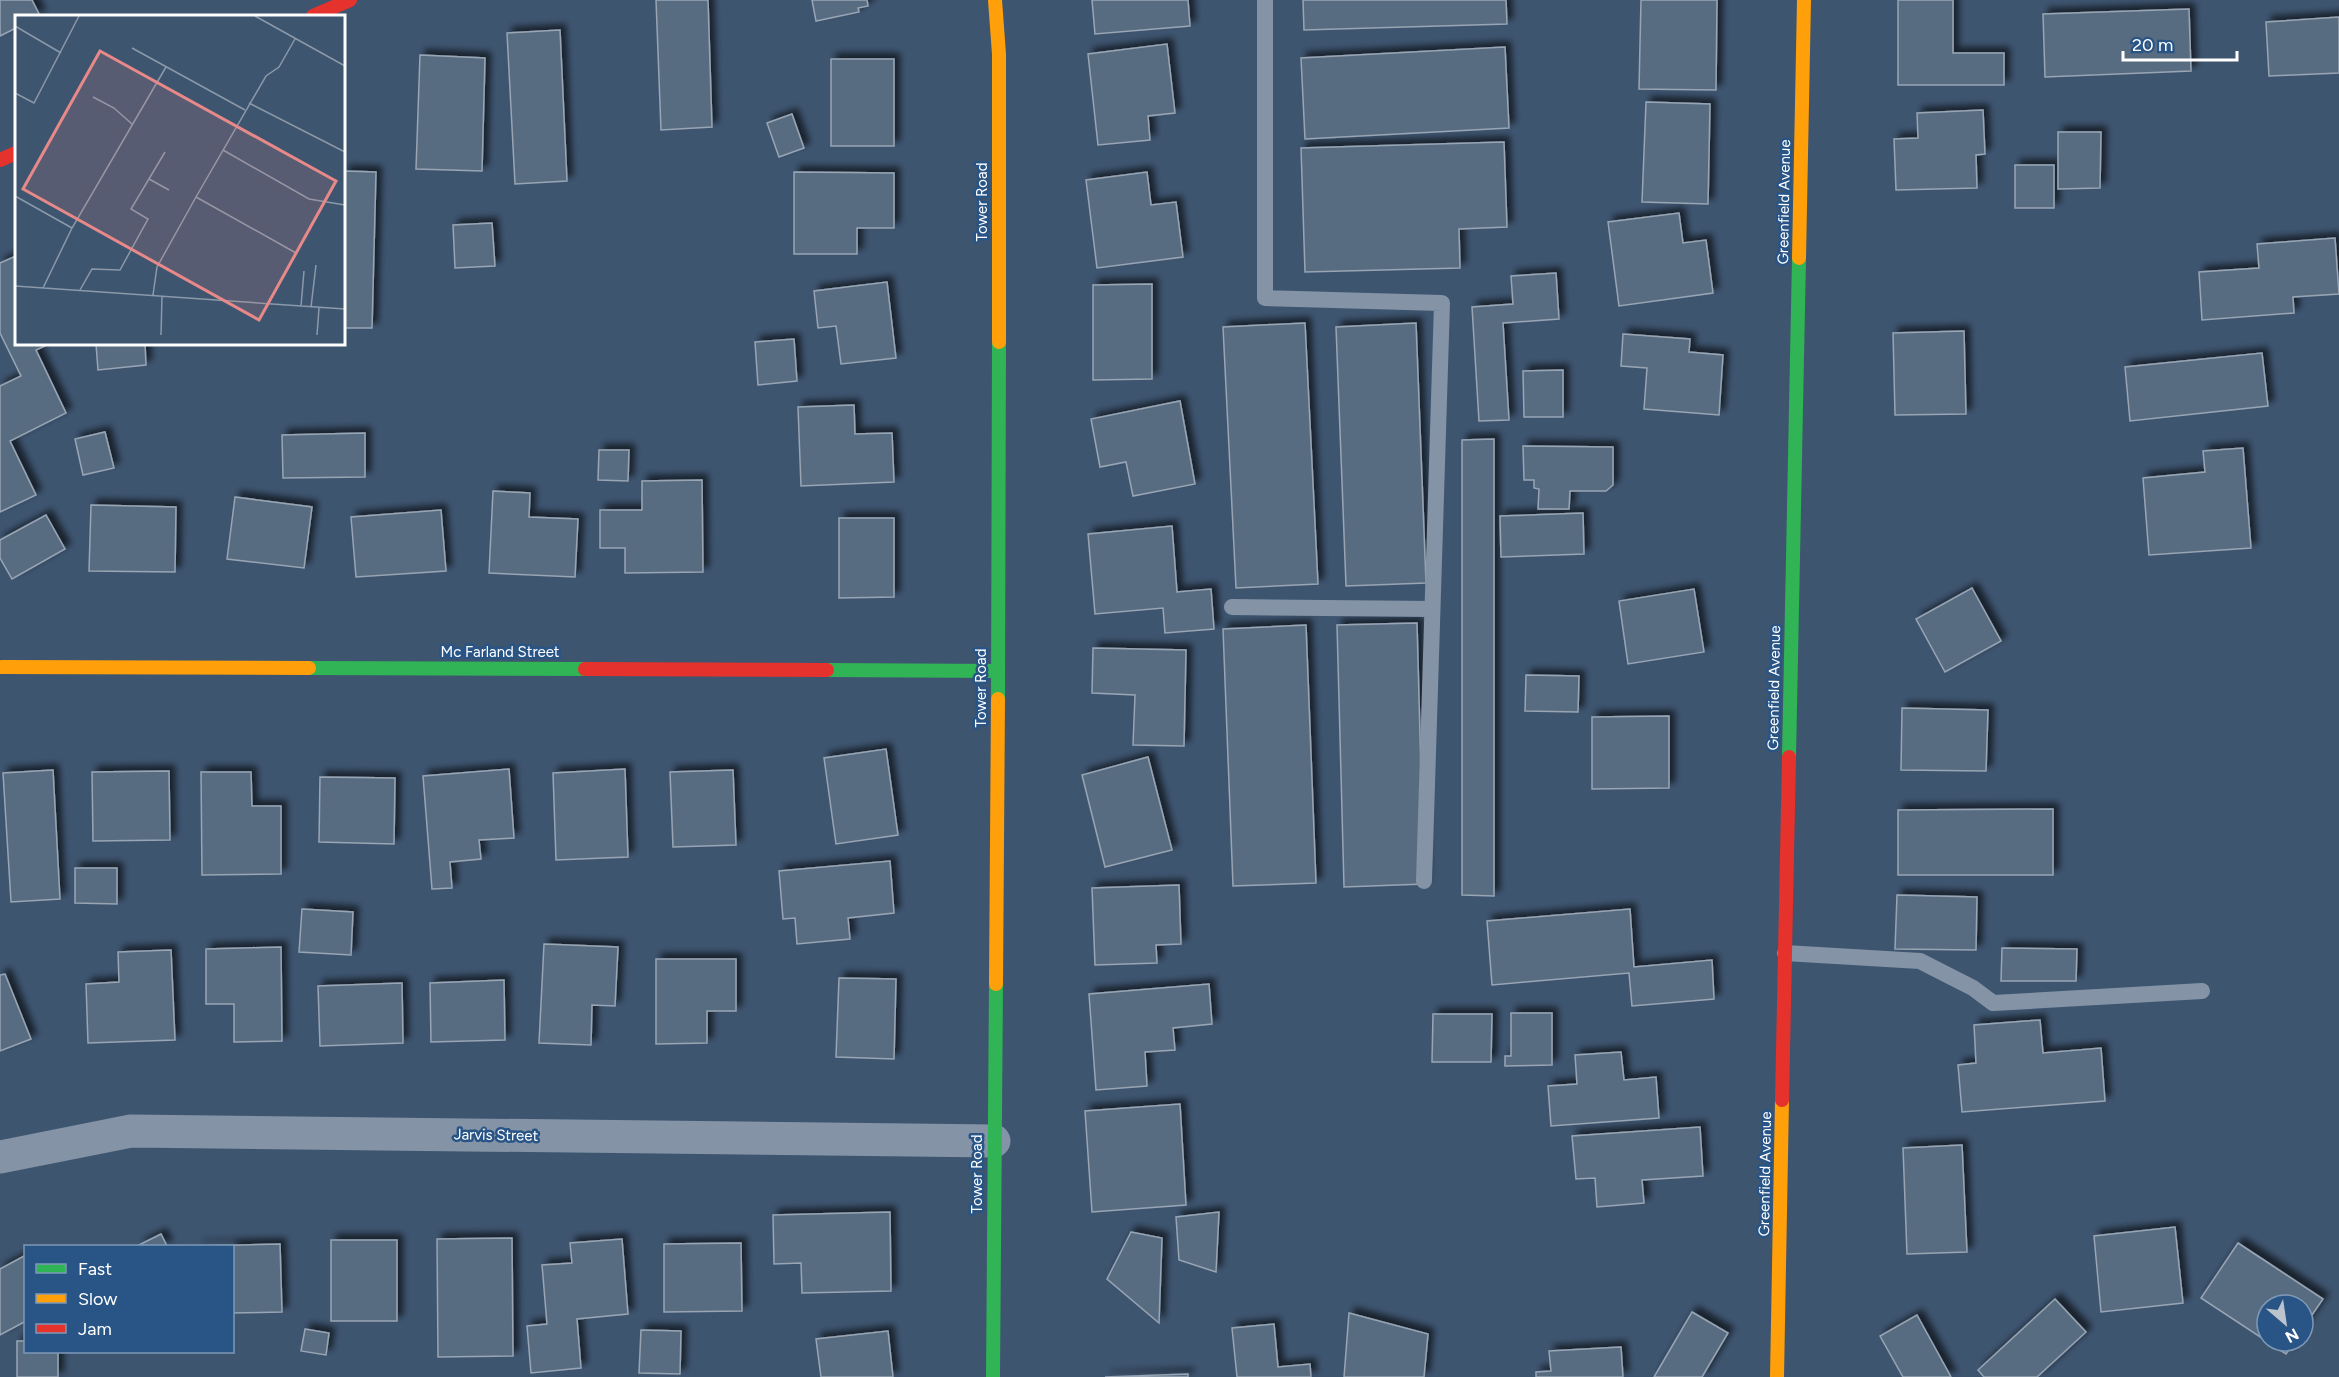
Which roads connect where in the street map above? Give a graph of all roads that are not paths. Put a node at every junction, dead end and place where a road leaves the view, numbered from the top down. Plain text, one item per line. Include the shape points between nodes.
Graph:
1 (350, 0) edge
2 (995, 0) edge
3 (1265, 0) edge
4 (1804, 0) edge
5 (316, 15) edge
6 (15, 153) edge
7 (0, 160) edge
8 (1232, 607) dead end
9 (1432, 609) junction
10 (2, 667) dead end
11 (998, 671) junction
12 (1424, 880) dead end
13 (1785, 953) junction
14 (2202, 991) dead end
15 (994, 1141) junction
16 (0, 1157) edge
17 (993, 1377) edge
18 (1777, 1377) edge

1 - 5 street
2 - 11 street, Tower Road via 999,54
3 - 9 lane via 1265,298 1442,303
4 - 13 street, Greenfield Avenue
6 - 7 street
8 - 9 lane
9 - 12 lane
10 - 11 street, Mc Farland Street
11 - 15 street, Tower Road
13 - 14 lane via 1920,961 1973,988 1993,1003
13 - 18 street, Greenfield Avenue
15 - 16 street, Jarvis Street via 131,1131
15 - 17 street, Tower Road

